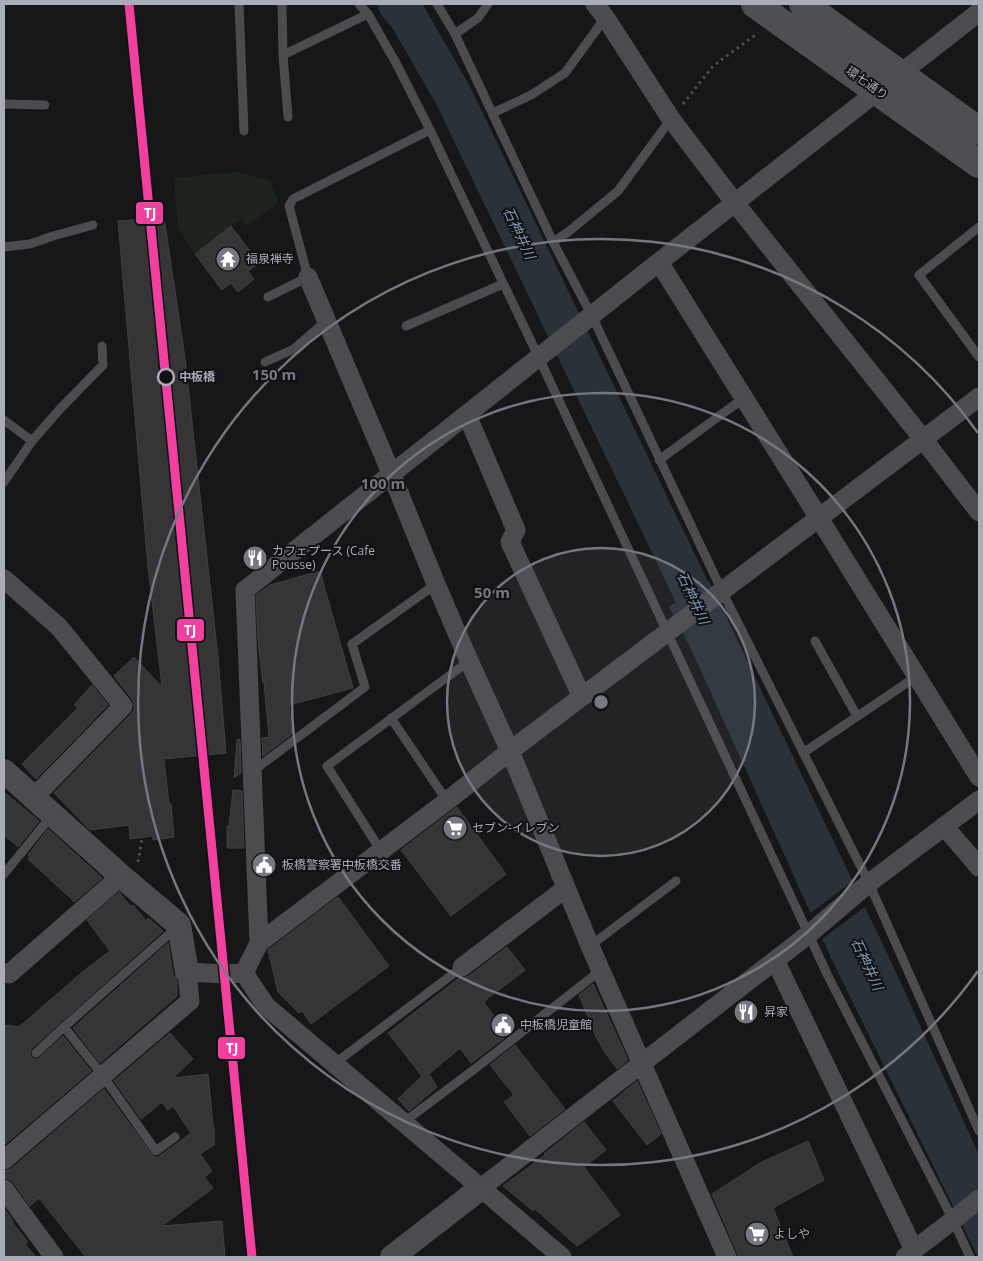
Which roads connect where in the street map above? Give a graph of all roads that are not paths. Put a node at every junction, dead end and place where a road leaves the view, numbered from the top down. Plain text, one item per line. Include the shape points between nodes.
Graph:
1 (238, 4) edge
2 (282, 4) edge
3 (359, 4) edge
4 (437, 4) edge
5 (488, 4) edge
6 (803, 4) edge
7 (600, 11) edge
8 (765, 11) edge
9 (979, 12) edge
10 (368, 14) junction
11 (454, 34) junction
12 (283, 55) junction
13 (900, 74) junction
14 (878, 91) junction
15 (4, 104) edge
16 (46, 105) dead end
17 (493, 113) junction
18 (288, 117) dead end
19 (671, 119) junction
20 (430, 130) junction
21 (244, 131) dead end
22 (979, 131) edge
23 (979, 164) edge
24 (735, 203) junction
25 (93, 225) dead end
26 (979, 228) edge
27 (553, 242) junction
28 (4, 247) edge
29 (659, 262) junction
30 (308, 277) junction
31 (503, 284) junction
32 (268, 297) dead end
33 (589, 318) junction
34 (326, 320) junction
35 (406, 326) dead end
36 (102, 346) dead end
37 (540, 356) junction
38 (979, 357) edge
39 (266, 362) dead end
40 (979, 397) edge
41 (744, 398) junction
42 (467, 415) junction
43 (4, 420) edge
44 (923, 439) junction
45 (32, 441) junction
46 (659, 460) junction
47 (391, 473) junction
48 (4, 482) edge
49 (979, 512) edge
50 (819, 518) junction
51 (4, 579) edge
52 (436, 584) junction
53 (720, 593) junction
54 (669, 631) junction
55 (815, 641) dead end
56 (468, 661) junction
57 (917, 676) junction
58 (582, 697) junction
59 (857, 716) junction
60 (391, 718) junction
61 (510, 751) junction
62 (803, 753) junction
63 (4, 771) edge
64 (253, 771) junction
65 (979, 777) edge
66 (34, 798) junction
67 (979, 800) edge
68 (447, 801) junction
69 (52, 814) junction
70 (944, 826) junction
71 (381, 851) junction
72 (979, 867) edge
73 (4, 874) edge
74 (121, 876) junction
75 (676, 881) dead end
76 (869, 884) junction
77 (566, 888) junction
78 (179, 925) junction
79 (809, 934) junction
80 (260, 943) junction
81 (590, 946) junction
82 (775, 960) junction
83 (462, 967) joint
84 (601, 970) junction
85 (4, 972) edge
86 (187, 972) junction
87 (244, 973) junction
88 (64, 1027) junction
89 (36, 1053) dead end
90 (641, 1063) junction
91 (334, 1064) junction
92 (103, 1076) junction
93 (404, 1122) junction
94 (979, 1131) edge
95 (175, 1137) dead end
96 (4, 1160) edge
97 (481, 1188) junction
98 (4, 1190) edge
99 (979, 1199) edge
100 (953, 1220) junction
101 (909, 1253) edge
102 (54, 1257) edge
103 (393, 1257) edge
104 (562, 1257) edge
105 (727, 1257) edge
106 (970, 1257) edge

1 - 21 lane
2 - 12 lane
3 - 10 lane
4 - 11 lane
5 - 11 lane via 478,18
6 - 13 main road
7 - 17 lane via 565,72 531,96
7 - 19 street
8 - 14 main road, 環七通り
9 - 13 street
10 - 12 lane
10 - 20 lane
11 - 17 lane
12 - 18 lane
13 - 14 street
13 - 22 main road
14 - 23 main road, 環七通り
14 - 24 street
15 - 16 lane
17 - 27 lane
19 - 24 street
19 - 27 lane via 618,191
20 - 30 lane via 293,199 289,206
20 - 31 lane
24 - 29 street
24 - 44 street
25 - 28 lane via 30,244
26 - 38 lane via 919,275
27 - 33 lane
29 - 33 street
29 - 41 street
30 - 32 lane
30 - 34 street
31 - 35 lane
31 - 37 lane
33 - 37 street
33 - 46 lane
34 - 39 lane via 294,349
34 - 47 street
36 - 45 lane via 103,365
37 - 42 street
37 - 54 lane
40 - 44 street
41 - 46 lane
41 - 50 street
42 - 47 street
42 - 58 street via 516,530 510,542
43 - 45 lane
44 - 49 street
44 - 50 street
45 - 48 lane
46 - 53 lane
47 - 52 street
47 - 64 street via 244,590
50 - 53 street
50 - 57 street
51 - 66 street via 59,627 123,706
52 - 56 street
52 - 64 lane via 352,644 365,687
53 - 54 street
53 - 62 lane
54 - 58 street
54 - 79 lane
55 - 59 lane
56 - 60 lane
56 - 61 street
57 - 59 lane
57 - 65 street
58 - 61 street
59 - 62 lane
60 - 68 lane
60 - 71 lane via 327,766
61 - 68 street
61 - 77 street
62 - 76 lane
63 - 66 street
64 - 80 street
66 - 69 street
67 - 70 street
68 - 71 street
69 - 73 lane
69 - 74 street
70 - 72 street
70 - 76 street
71 - 80 street
74 - 78 street
74 - 85 street via 9,974
75 - 81 lane
76 - 79 street
76 - 94 lane
77 - 81 street
77 - 83 street
78 - 86 street
78 - 88 lane
79 - 82 street
79 - 100 lane
80 - 87 street
81 - 84 street
82 - 90 street
82 - 101 street
83 - 91 lane
84 - 90 street
84 - 93 lane
86 - 87 street
86 - 92 street via 190,1000
87 - 91 street via 266,1006
88 - 89 lane
88 - 92 lane
90 - 97 street
90 - 105 street
91 - 93 street
92 - 95 lane via 156,1151
92 - 96 street
93 - 97 street
97 - 103 street
97 - 104 street
98 - 102 street
99 - 100 street
100 - 101 street
100 - 106 lane

